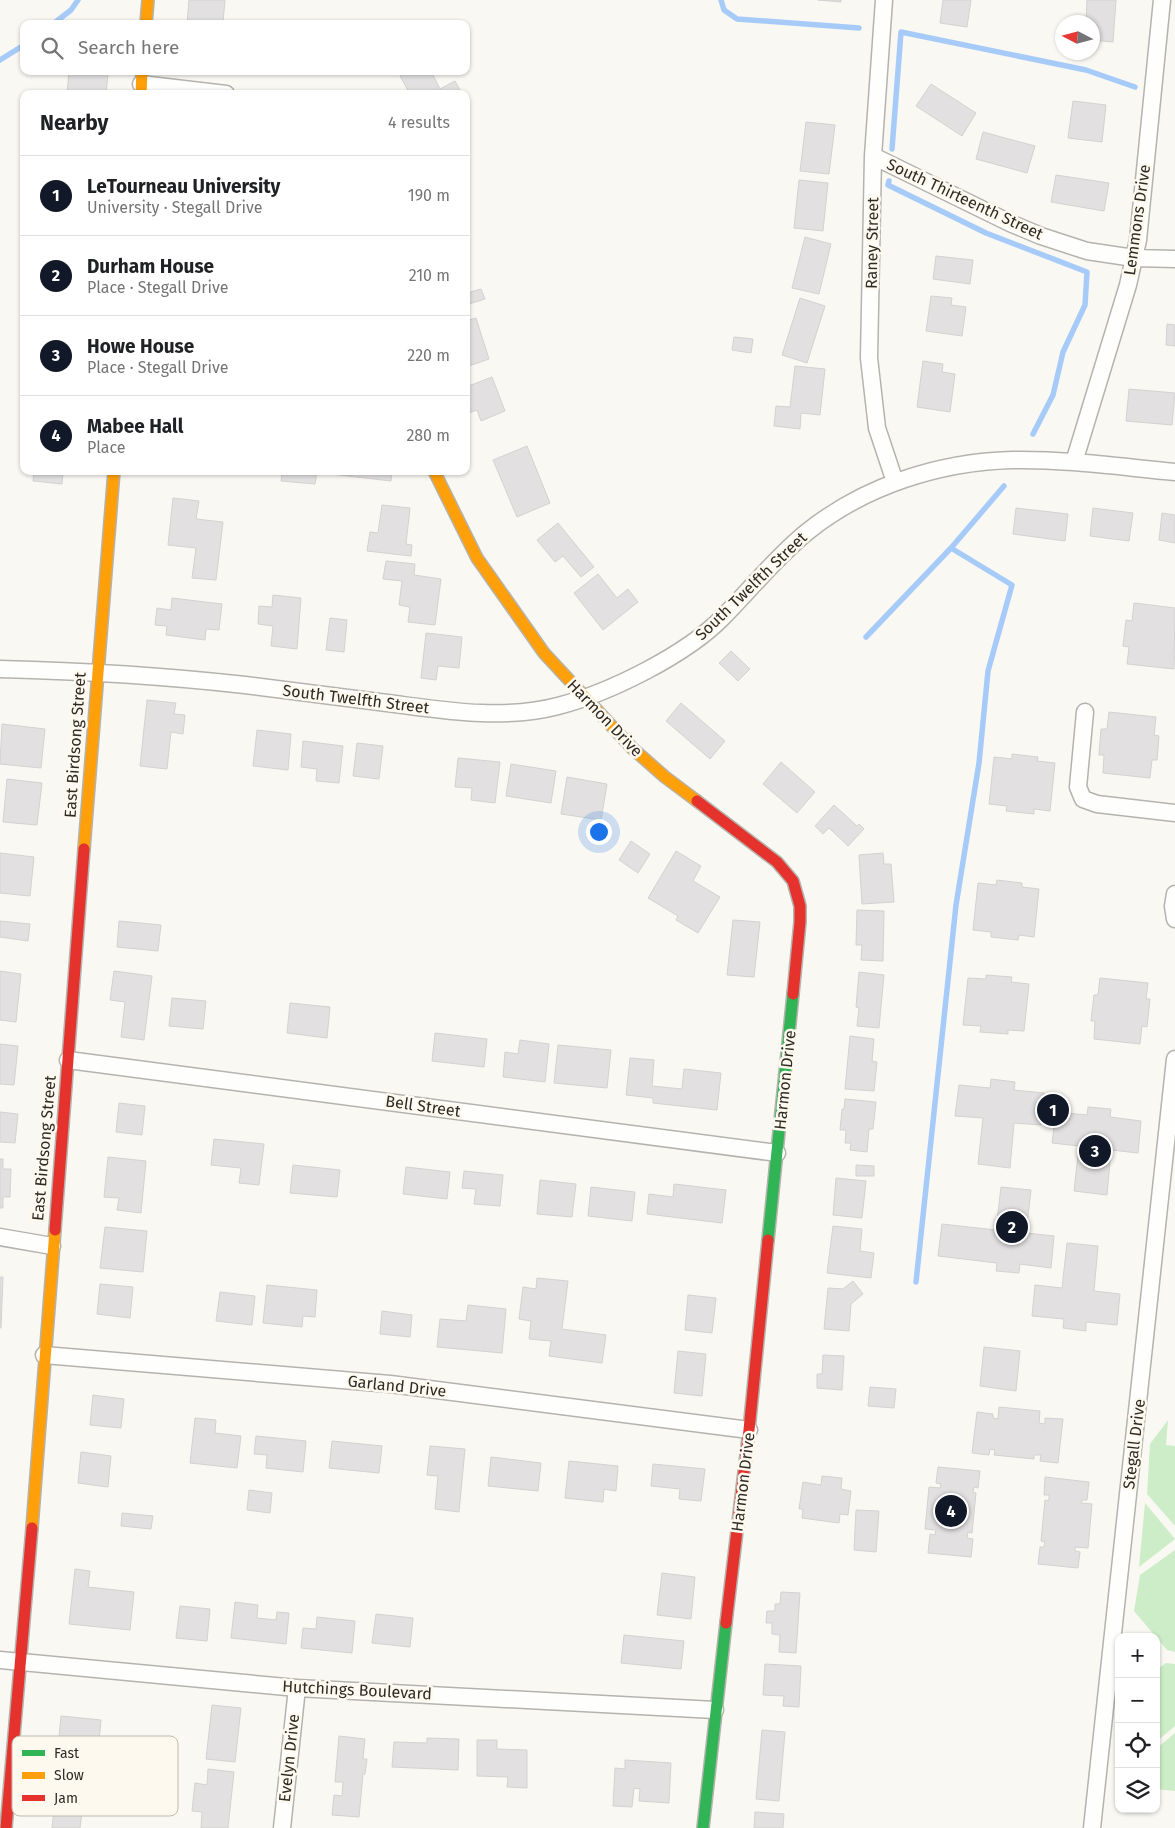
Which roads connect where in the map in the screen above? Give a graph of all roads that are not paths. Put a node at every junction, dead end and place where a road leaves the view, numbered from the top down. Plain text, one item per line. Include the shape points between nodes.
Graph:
1 (148, 0) edge
2 (884, 0) edge
3 (1162, 0) edge
4 (146, 20) edge
5 (142, 83) edge
6 (195, 90) edge
7 (874, 156) junction
8 (1134, 258) junction
9 (1175, 258) edge
10 (1074, 462) junction
11 (1175, 472) edge
12 (114, 475) edge
13 (436, 475) edge
14 (895, 482) junction
15 (0, 669) edge
16 (97, 671) junction
17 (586, 698) junction
18 (1085, 712) dead end
19 (1175, 813) edge
20 (1175, 894) edge
21 (1175, 919) edge
22 (1175, 1059) edge
23 (68, 1060) junction
24 (777, 1154) junction
25 (0, 1236) edge
26 (52, 1246) junction
27 (44, 1355) junction
28 (749, 1430) junction
29 (0, 1660) edge
30 (21, 1663) junction
31 (297, 1688) junction
32 (715, 1710) junction
33 (14, 1736) edge
34 (12, 1762) edge
35 (6, 1828) edge
36 (282, 1828) edge
37 (703, 1828) edge
38 (1092, 1828) edge

1 - 4 street
2 - 7 street, Raney Street
3 - 8 street, Lemmons Drive
5 - 6 street
7 - 8 street, South Thirteenth Street via 1041,236 1087,251
7 - 14 street, Raney Street via 870,374 877,428
8 - 9 street, South Thirteenth Street
8 - 10 street, Lemmons Drive
10 - 11 street, South Twelfth Street
10 - 14 street, South Twelfth Street via 1011,460 972,463
12 - 16 street, East Birdsong Street
13 - 17 street, Harmon Drive via 491,580 544,653
14 - 17 street, South Twelfth Street via 846,504 806,532 721,620 693,642 649,670
15 - 16 street, South Twelfth Street
16 - 17 street, South Twelfth Street via 244,685 461,712 521,712
16 - 23 street, East Birdsong Street
17 - 24 street, Harmon Drive via 650,764 777,862 793,880 800,906 800,922
18 - 19 street via 1078,788 1083,799 1097,804
20 - 21 street
22 - 38 street, Stegall Drive
23 - 24 street, Bell Street
23 - 26 street, East Birdsong Street
24 - 28 street, Harmon Drive
25 - 26 street
26 - 27 street, East Birdsong Street
27 - 28 street, Garland Drive via 390,1384
27 - 30 street, East Birdsong Street
28 - 32 street, Harmon Drive
29 - 30 street, Hutchings Boulevard
30 - 31 street, Hutchings Boulevard
30 - 33 street, East Birdsong Street
31 - 32 street, Hutchings Boulevard
31 - 36 street, Evelyn Drive
32 - 37 street, Harmon Drive
34 - 35 street, East Birdsong Street

